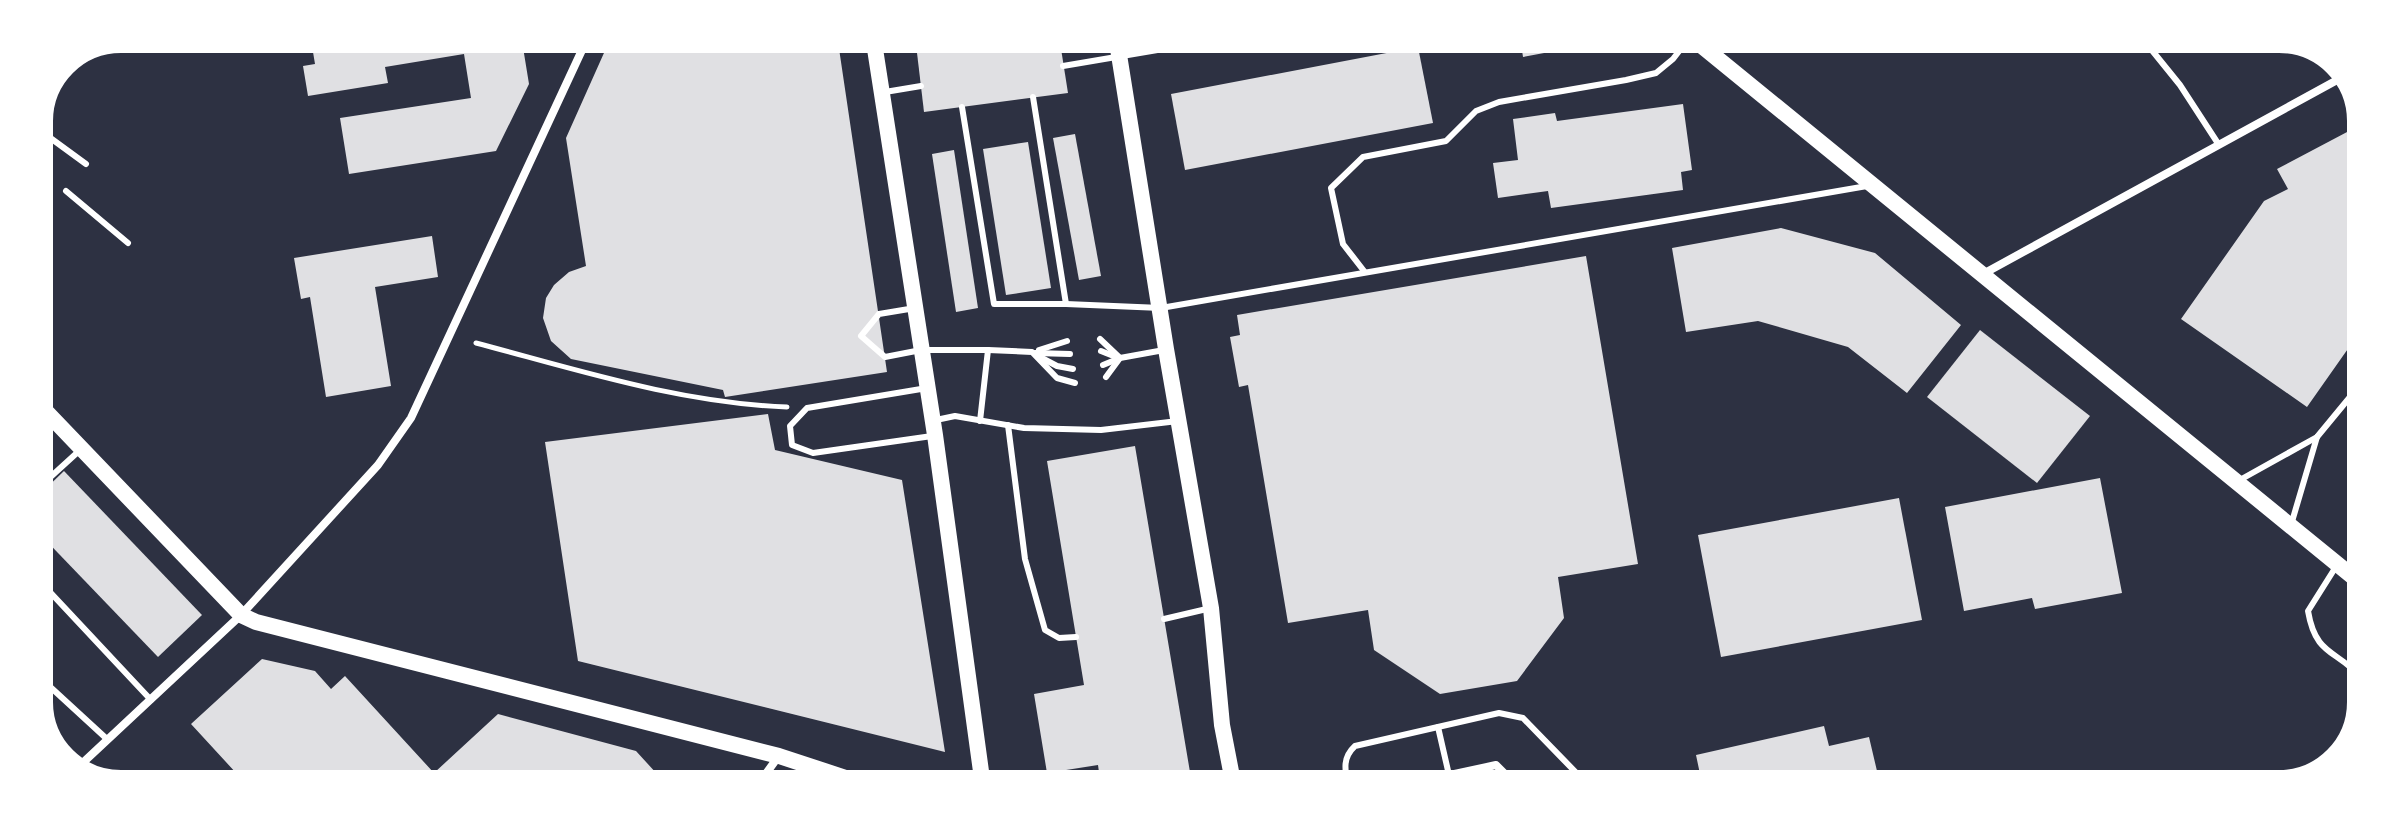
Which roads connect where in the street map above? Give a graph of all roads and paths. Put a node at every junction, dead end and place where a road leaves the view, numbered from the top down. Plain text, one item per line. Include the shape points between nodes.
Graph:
1 (583, 48) edge
2 (875, 48) edge
3 (1118, 48) edge
4 (1175, 48) edge
5 (1682, 48) edge
6 (1705, 48) edge
7 (2150, 48) edge
8 (1120, 58) junction
9 (1063, 66) dead end
10 (2339, 79) edge
11 (921, 86) dead end
12 (881, 93) junction
13 (1033, 97) dead end
14 (962, 107) dead end
15 (48, 136) edge
16 (2219, 145) junction
17 (86, 164) dead end
18 (1874, 185) junction
19 (66, 191) dead end
20 (128, 243) dead end
21 (1364, 271) junction
22 (1983, 274) junction
23 (1066, 304) junction
24 (915, 308) junction
25 (1161, 308) junction
26 (1100, 339) dead end
27 (1067, 341) dead end
28 (476, 343) dead end
29 (1166, 349) junction
30 (921, 350) junction
31 (988, 350) junction
32 (1101, 351) dead end
33 (1032, 352) junction
34 (1070, 354) dead end
35 (1120, 358) junction
36 (1103, 365) dead end
37 (1073, 369) dead end
38 (1106, 377) dead end
39 (1075, 383) dead end
40 (927, 388) junction
41 (2352, 395) edge
42 (810, 408) junction
43 (48, 414) edge
44 (980, 421) junction
45 (1178, 421) junction
46 (1008, 425) junction
47 (934, 428) junction
48 (2317, 437) junction
49 (82, 449) junction
50 (48, 479) edge
51 (2238, 481) junction
52 (2291, 526) junction
53 (2337, 565) junction
54 (2352, 577) edge
55 (48, 590) edge
56 (1211, 608) junction
57 (241, 615) junction
58 (1164, 619) dead end
59 (1076, 637) dead end
60 (2352, 671) edge
61 (48, 685) edge
62 (151, 700) junction
63 (1438, 727) junction
64 (108, 740) junction
65 (779, 756) junction
66 (82, 764) edge
67 (765, 775) edge
68 (837, 775) edge
69 (981, 775) edge
70 (1232, 775) edge
71 (1346, 775) edge
72 (1449, 775) joint
73 (1506, 775) edge
74 (1578, 775) edge

1 - 57 street via 411,418 378,465
2 - 12 main road
3 - 8 main road
4 - 8 lane
5 - 21 lane via 1656,73 1499,102 1476,111 1446,141 1363,157 1331,188 1343,244
6 - 18 main road
7 - 16 lane
8 - 9 lane
8 - 25 main road
10 - 16 street
11 - 12 lane
12 - 24 main road
13 - 23 lane
14 - 23 lane via 994,304
15 - 17 lane
16 - 22 street
18 - 21 lane
18 - 22 main road
19 - 20 lane
21 - 25 lane
22 - 51 main road
23 - 25 lane
24 - 30 main road
24 - 30 lane via 879,314 861,336 885,357
25 - 29 main road
26 - 35 lane
27 - 33 lane
28 - 42 path via 661,391 735,405
29 - 35 lane
29 - 45 main road
30 - 31 lane
30 - 40 main road
31 - 33 lane
31 - 44 lane
32 - 35 lane
33 - 34 lane
33 - 37 lane
33 - 39 lane via 1057,378
35 - 36 lane
35 - 38 lane
40 - 42 lane
40 - 47 main road
41 - 48 lane
42 - 47 lane via 790,426 792,445 813,453
43 - 49 main road
44 - 46 lane
44 - 47 lane via 955,416
45 - 46 lane via 1101,430
45 - 56 main road
46 - 59 lane via 1025,559 1045,630 1059,638
47 - 69 main road
48 - 51 lane
48 - 52 lane
49 - 50 lane
49 - 57 main road
51 - 52 main road
52 - 53 main road
53 - 54 main road
53 - 60 lane via 2308,611 2312,634
55 - 62 lane
56 - 58 lane
56 - 70 main road
57 - 62 street
57 - 65 main road
61 - 64 lane
62 - 64 street
63 - 71 lane via 1355,746 1347,753
63 - 72 lane
63 - 74 lane via 1499,713 1523,718
64 - 66 street
65 - 67 street
65 - 68 main road
72 - 73 street via 1496,765

